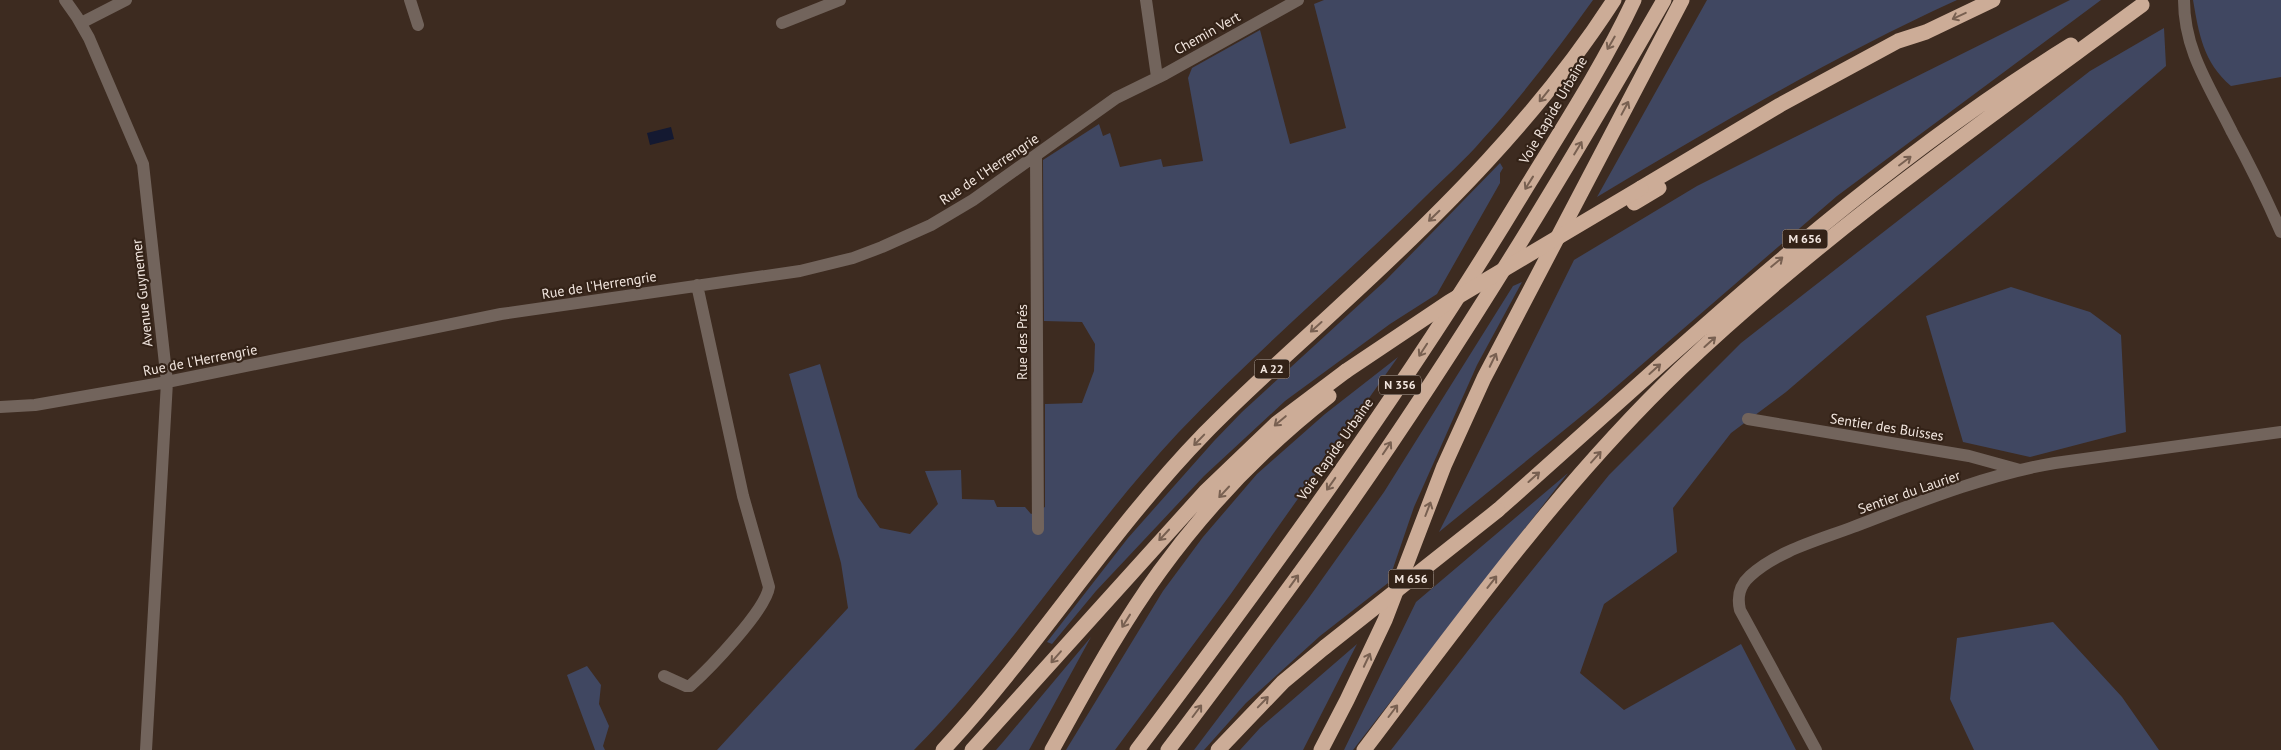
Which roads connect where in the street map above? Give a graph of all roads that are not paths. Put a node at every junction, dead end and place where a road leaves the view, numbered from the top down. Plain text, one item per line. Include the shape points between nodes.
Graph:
1 (65, 0) edge
2 (126, 0) edge
3 (410, 0) edge
4 (840, 0) edge
5 (1146, 0) edge
6 (1298, 0) edge
7 (1614, 0) edge
8 (1634, 0) edge
9 (1664, 0) edge
10 (1682, 0) edge
11 (1993, 0) edge
12 (2184, 0) edge
13 (2146, 3) edge
14 (81, 23) junction
15 (782, 23) dead end
16 (418, 25) dead end
17 (1926, 32) junction
18 (1157, 77) junction
19 (1036, 155) junction
20 (2281, 232) edge
21 (697, 285) junction
22 (1349, 374) junction
23 (167, 382) junction
24 (0, 407) edge
25 (1748, 419) dead end
26 (2281, 432) edge
27 (2020, 470) junction
28 (1038, 529) dead end
29 (664, 676) dead end
30 (146, 750) edge
31 (943, 750) edge
32 (972, 750) edge
33 (1052, 750) edge
34 (1137, 750) edge
35 (1168, 750) edge
36 (1218, 750) edge
37 (1322, 750) edge
38 (1364, 750) edge
39 (1816, 750) edge

1 - 14 street, Avenue Guynemer
2 - 14 street
3 - 16 street
4 - 15 street
5 - 18 street
6 - 18 street, Chemin Vert
7 -> 31 highway, A 22 via 1553,84 1470,180 1170,469
8 -> 34 highway, Voie Rapide Urbaine / N 356 via 1571,113 1472,277 1297,532
35 -> 9 highway, N 356 via 1323,540 1414,408 1598,116
37 -> 10 highway via 1384,620 1444,466 1484,378
11 -> 17 highway
12 - 20 street via 2186,31 2193,56
36 -> 13 highway, M 656, bridge via 1283,682 1498,510 1750,285 1843,208 2002,91 2069,47
38 -> 13 highway via 1541,522 1679,370 1886,195
14 - 23 street, Avenue Guynemer via 143,164
17 - 22 highway via 1903,49 1783,114
17 - 22 highway, bridge via 1898,41 1797,96 1641,188 1449,302
18 - 19 street, Rue de l'Herrengrie via 1103,107
19 - 21 street, Rue de l'Herrengrie via 959,209 882,248 810,269
19 - 28 street, Rue des Prés
21 - 23 street, Rue de l'Herrengrie via 468,320
21 - 29 street via 743,496 768,578 769,593 748,623 694,683 686,686
22 -> 32 highway via 1277,423 1205,492
22 -> 33 highway via 1278,438 1191,530 1128,617
23 - 24 street, Rue de l'Herrengrie via 35,405
23 - 30 street, Avenue Guynemer
25 - 27 street, Sentier des Buisses via 1969,456
26 - 27 street, Sentier du Laurier
27 - 39 street, Sentier du Laurier via 1921,502 1800,547 1760,568 1745,581 1739,594 1740,610

